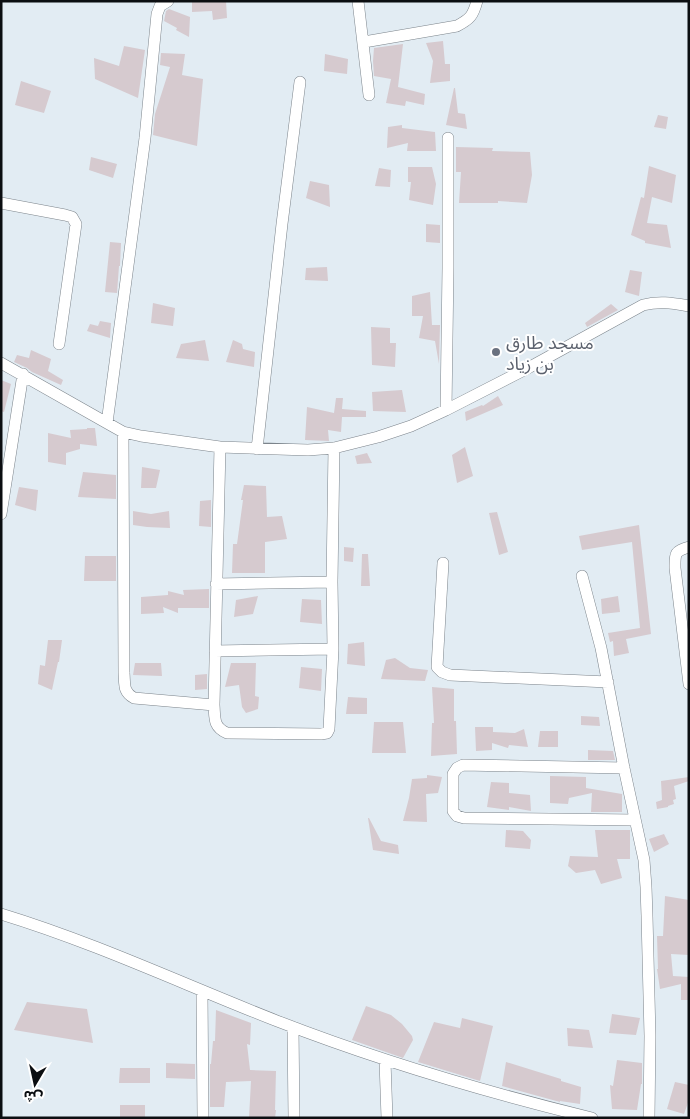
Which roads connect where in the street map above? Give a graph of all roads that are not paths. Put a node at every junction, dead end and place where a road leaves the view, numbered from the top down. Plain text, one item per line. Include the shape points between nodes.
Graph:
1 (168, 1) edge
2 (358, 1) edge
3 (477, 1) edge
4 (364, 42) junction
5 (300, 82) dead end
6 (369, 95) dead end
7 (448, 138) dead end
8 (1, 202) edge
9 (689, 306) edge
10 (59, 344) dead end
11 (1, 362) edge
12 (23, 374) junction
13 (446, 410) junction
14 (106, 423) junction
15 (123, 432) junction
16 (220, 447) junction
17 (334, 448) junction
18 (257, 449) junction
19 (1, 514) edge
20 (689, 547) edge
21 (443, 563) dead end
22 (582, 576) dead end
23 (332, 582) junction
24 (216, 584) junction
25 (333, 649) junction
26 (215, 651) junction
27 (608, 682) junction
28 (689, 684) edge
29 (214, 705) junction
30 (624, 768) junction
31 (635, 820) junction
32 (1, 914) edge
33 (202, 992) junction
34 (293, 1027) junction
35 (385, 1061) junction
36 (577, 1116) edge
37 (203, 1118) edge
38 (294, 1118) edge
39 (386, 1118) edge
40 (592, 1118) edge
41 (649, 1118) edge

1 - 14 street via 156,14 145,138
2 - 4 street
3 - 4 street via 468,20 457,26
4 - 6 street
5 - 18 street
7 - 13 street
8 - 10 street via 72,217 76,224
9 - 13 street via 656,302 643,305
11 - 12 street
12 - 14 street
12 - 19 street
13 - 17 street via 411,426
14 - 15 street
15 - 16 street
15 - 29 street via 125,689 134,698
16 - 18 street
16 - 24 street
17 - 18 street
17 - 23 street
20 - 28 street via 675,555 675,568
21 - 27 street via 437,667 442,672 450,675
22 - 27 street
23 - 24 street
23 - 25 street
24 - 26 street
25 - 26 street
25 - 29 street via 327,733 227,733 216,724
26 - 29 street
27 - 30 street
30 - 31 street
30 - 31 street via 463,765 453,774 453,811 464,818
31 - 41 street via 646,887
32 - 33 street via 108,951
33 - 34 street
33 - 37 street
34 - 35 street
34 - 38 street
35 - 36 street
35 - 39 street
36 - 40 street

